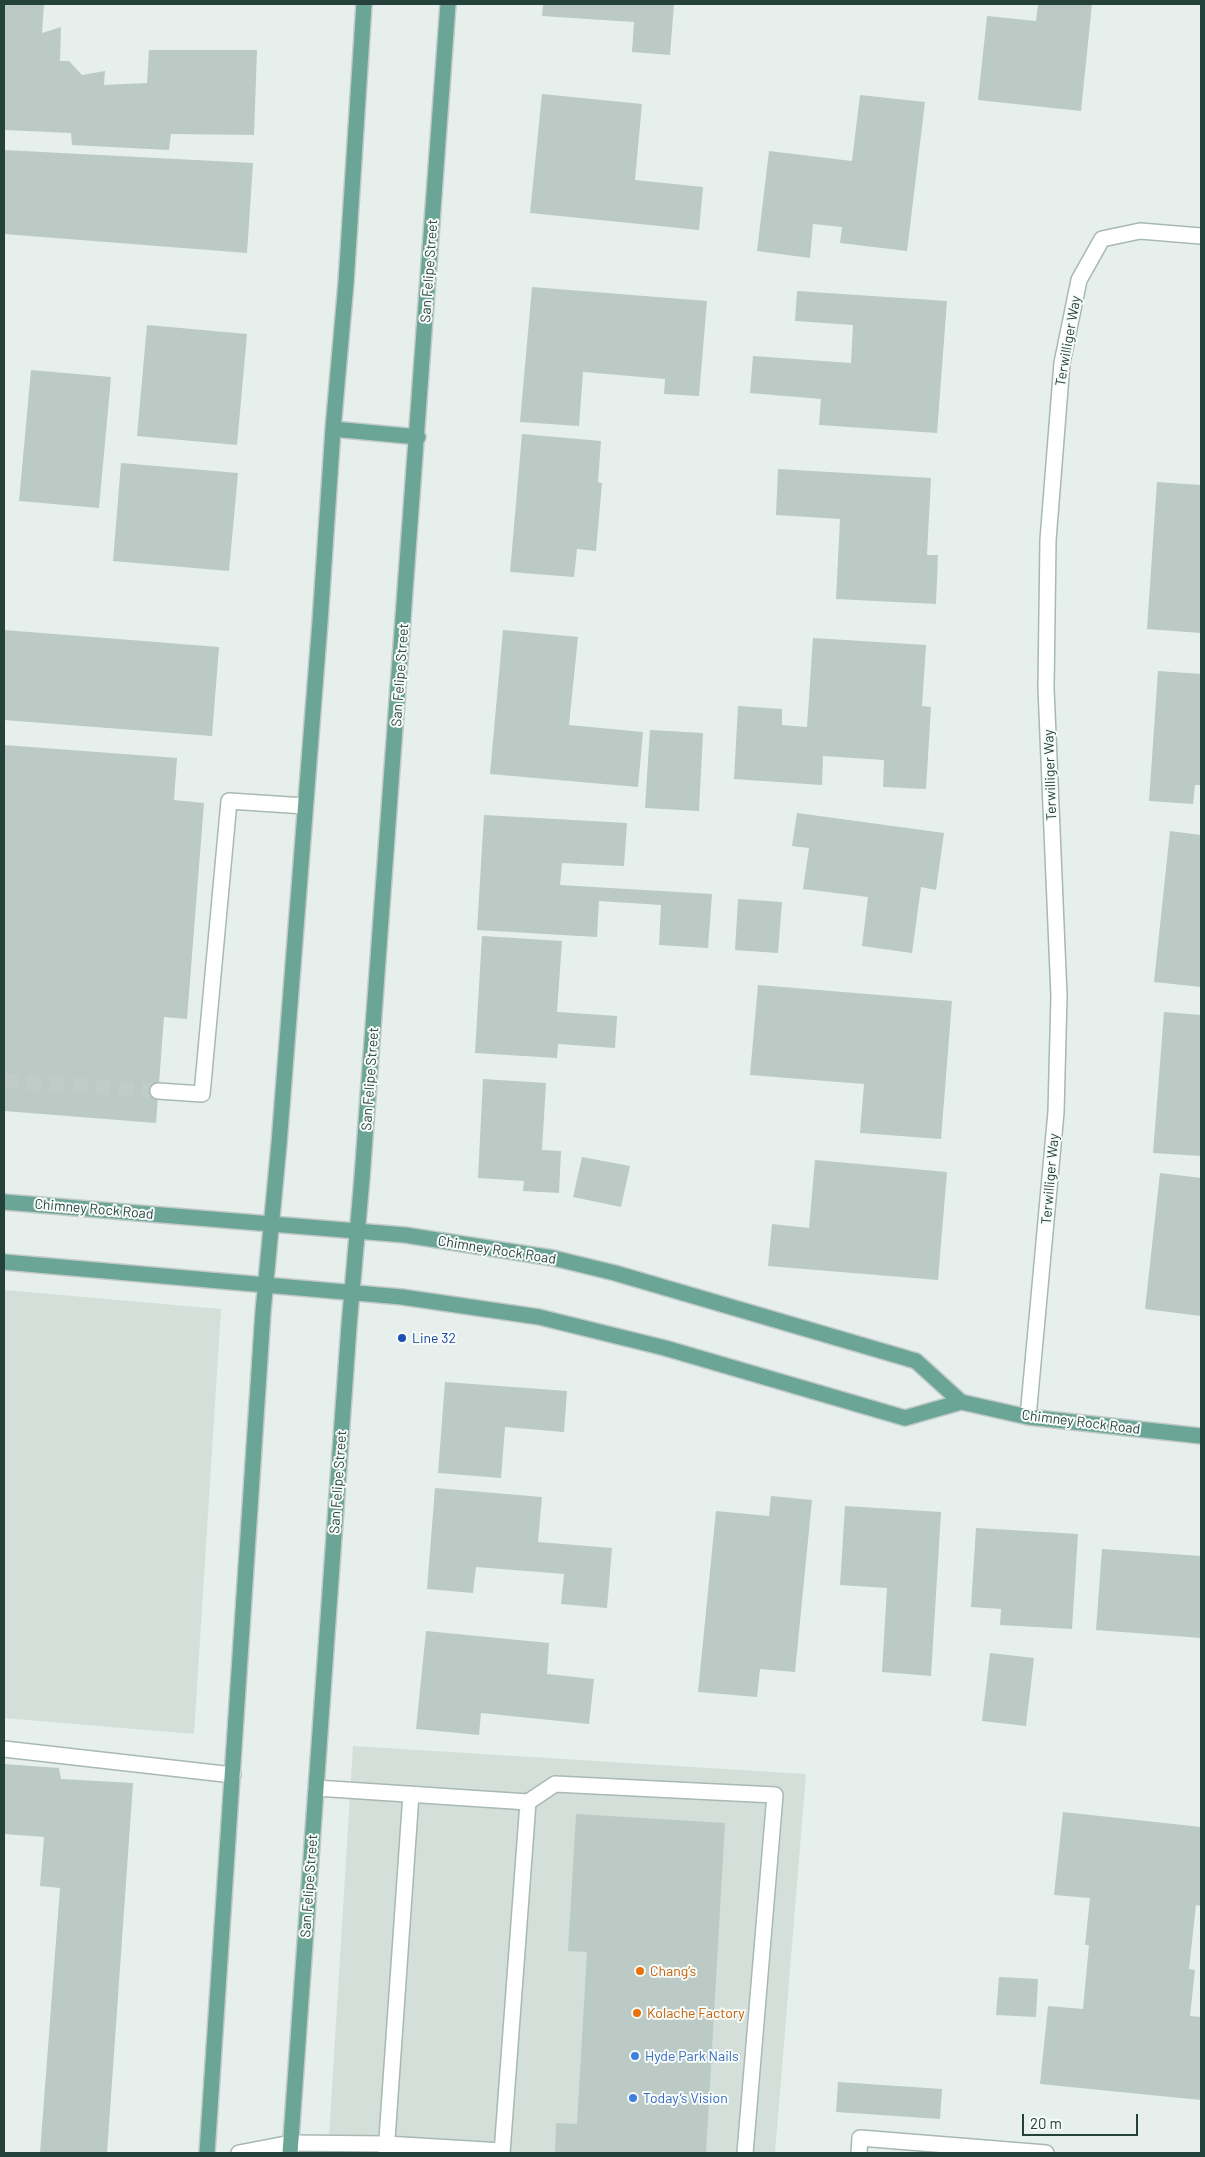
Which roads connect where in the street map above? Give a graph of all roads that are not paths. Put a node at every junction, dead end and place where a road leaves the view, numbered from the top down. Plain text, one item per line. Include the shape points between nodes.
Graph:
1 (364, 4) edge
2 (448, 4) edge
3 (1201, 236) edge
4 (333, 429) junction
5 (418, 437) junction
6 (305, 806) junction
7 (158, 1091) tunnel mouth
8 (4, 1202) edge
9 (271, 1224) junction
10 (358, 1231) junction
11 (4, 1262) edge
12 (266, 1285) junction
13 (352, 1292) junction
14 (961, 1402) junction
15 (1028, 1417) junction
16 (1201, 1436) edge
17 (4, 1749) edge
18 (233, 1775) junction
19 (316, 1788) junction
20 (411, 1794) junction
21 (528, 1802) junction
22 (291, 2148) edge
23 (386, 2148) edge
24 (502, 2152) edge
25 (207, 2153) edge
26 (239, 2153) edge
27 (745, 2153) edge
28 (859, 2153) edge
29 (1046, 2153) edge

1 - 4 main road
2 - 5 main road, San Felipe Street
3 - 15 street, Terwilliger Way via 1140,231 1102,239 1079,280 1062,363 1048,540 1046,688 1059,996 1056,1112
4 - 5 main road
4 - 6 main road
5 - 10 main road, San Felipe Street
6 - 7 street via 229,801 202,1094
6 - 9 main road
8 - 9 main road, Chimney Rock Road
9 - 10 main road, Chimney Rock Road
9 - 12 main road
10 - 13 main road, San Felipe Street
10 - 14 main road, Chimney Rock Road via 553,1258 615,1273 916,1361
11 - 12 main road, Chimney Rock Road
12 - 13 main road, Chimney Rock Road
12 - 18 main road
13 - 14 main road, Chimney Rock Road via 402,1296 539,1318 665,1348 905,1418
13 - 19 main road, San Felipe Street
14 - 15 main road, Chimney Rock Road
15 - 16 main road, Chimney Rock Road
17 - 18 street
18 - 25 main road
19 - 20 street
19 - 22 main road, San Felipe Street
20 - 21 street
20 - 23 street
21 - 24 street
21 - 27 street via 555,1784 775,1794
22 - 23 street
22 - 26 street
23 - 24 street
28 - 29 street via 860,2138

